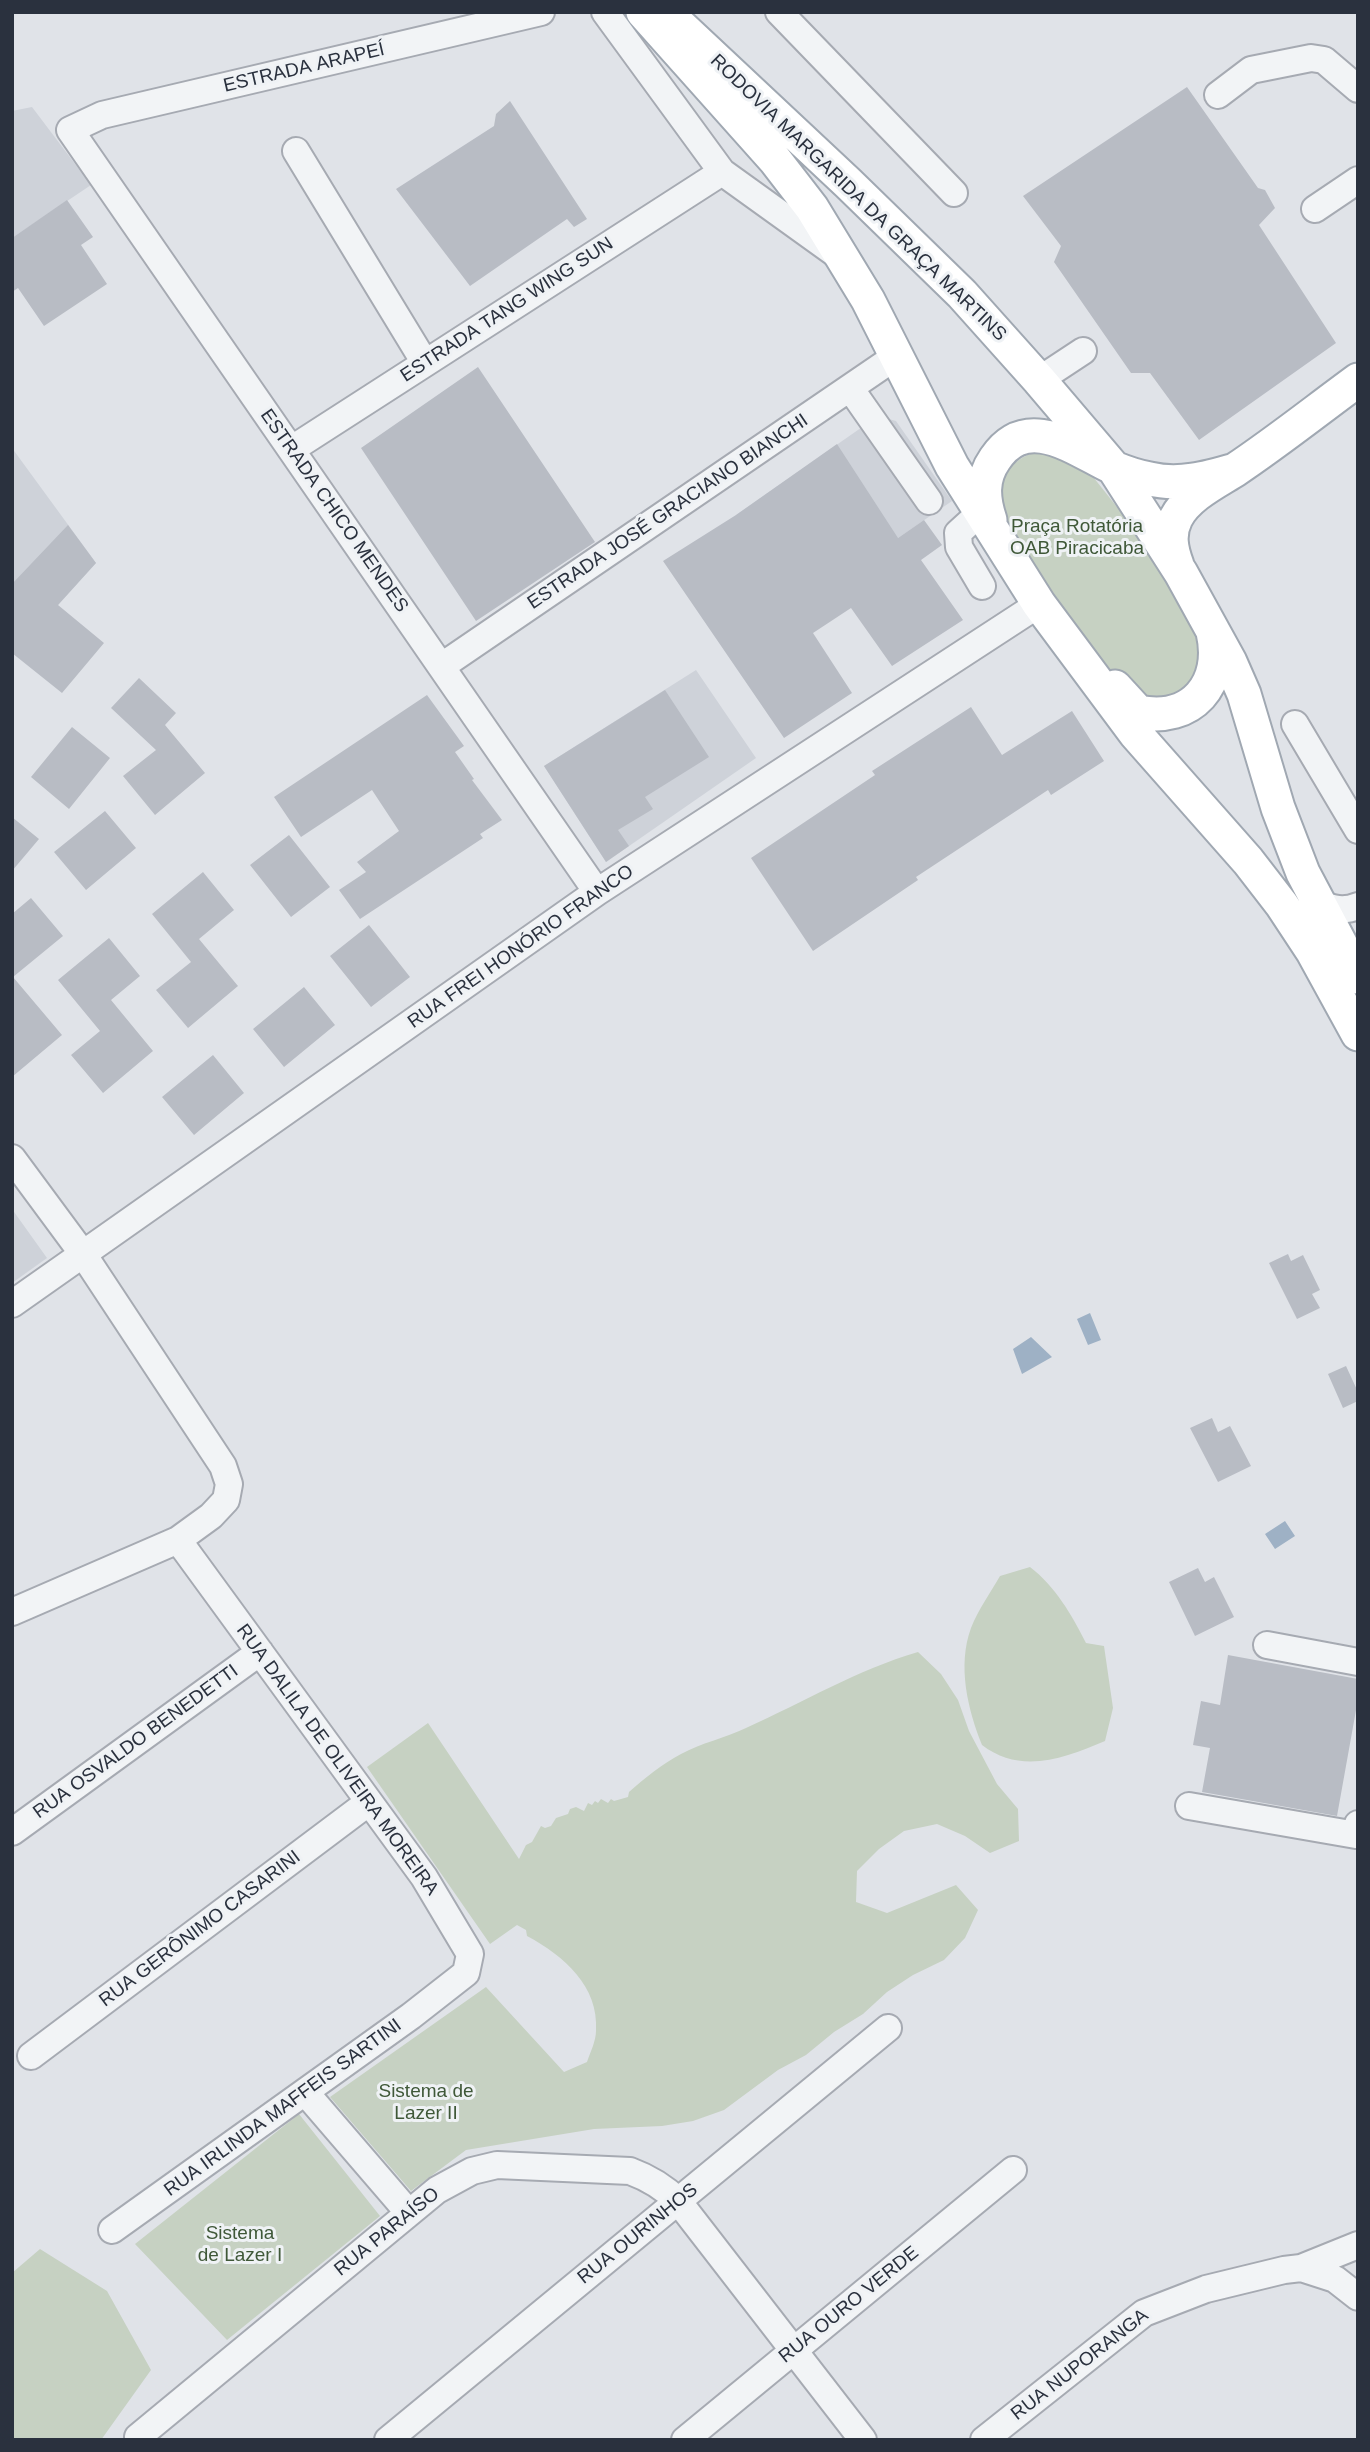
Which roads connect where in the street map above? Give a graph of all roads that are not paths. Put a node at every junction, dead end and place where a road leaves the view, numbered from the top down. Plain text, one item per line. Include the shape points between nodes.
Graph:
1 (541, 12) edge
2 (606, 12) edge
3 (643, 12) edge
4 (665, 12) edge
5 (779, 12) edge
6 (1358, 89) edge
7 (1218, 95) dead end
8 (70, 130) joint
9 (296, 151) dead end
10 (722, 172) junction
11 (1358, 180) edge
12 (954, 193) dead end
13 (1315, 209) dead end
14 (846, 261) junction
15 (1083, 351) dead end
16 (895, 357) junction
17 (425, 363) junction
18 (1040, 380) junction
19 (1358, 380) edge
20 (850, 387) junction
21 (292, 449) junction
22 (1113, 467) junction
23 (1235, 470) junction
24 (929, 501) dead end
25 (981, 512) junction
26 (1000, 542) junction
27 (1181, 573) junction
28 (982, 586) dead end
29 (1039, 604) junction
30 (1212, 629) junction
31 (1079, 656) junction
32 (442, 666) junction
33 (1295, 724) dead end
34 (1358, 830) edge
35 (597, 892) junction
36 (1318, 903) junction
37 (1358, 905) edge
38 (1358, 977) edge
39 (1358, 1034) edge
40 (12, 1158) edge
41 (83, 1254) junction
42 (12, 1304) edge
43 (178, 1540) junction
44 (12, 1612) edge
45 (1267, 1645) dead end
46 (260, 1652) junction
47 (1358, 1662) edge
48 (369, 1802) junction
49 (1189, 1806) dead end
50 (1358, 1824) edge
51 (12, 1832) edge
52 (453, 1983) joint
53 (888, 2028) dead end
54 (31, 2056) dead end
55 (305, 2092) junction
56 (1013, 2170) dead end
57 (678, 2201) junction
58 (409, 2213) junction
59 (113, 2230) dead end
60 (1358, 2245) edge
61 (1301, 2268) junction
62 (1346, 2278) edge
63 (1358, 2297) edge
64 (795, 2349) junction
65 (138, 2437) dead end
66 (388, 2440) edge
67 (685, 2440) edge
68 (863, 2440) edge
69 (984, 2440) edge

1 - 8 street, ESTRADA ARAPEÍ via 102,115
2 - 10 street
3 - 14 main road, RODOVIA MARGARIDA DA GRAÇA MARTINS via 775,160
4 - 18 main road, RODOVIA MARGARIDA DA GRAÇA MARTINS via 962,294
5 - 12 street
6 - 7 street via 1324,60 1311,58 1251,70
8 - 21 street, ESTRADA CHICO MENDES
9 - 17 street
10 - 14 street
10 - 17 street, ESTRADA TANG WING SUN
11 - 13 street
14 - 16 main road, RODOVIA MARGARIDA DA GRAÇA MARTINS
15 - 18 street
16 - 20 street, ESTRADA JOSÉ GRACIANO BIANCHI
16 - 25 main road, RODOVIA MARGARIDA DA GRAÇA MARTINS
17 - 21 street, ESTRADA TANG WING SUN
18 - 22 main road, RODOVIA MARGARIDA DA GRAÇA MARTINS
19 - 23 main road
20 - 24 street
20 - 32 street, ESTRADA JOSÉ GRACIANO BIANCHI
21 - 32 street, ESTRADA CHICO MENDES
22 - 23 main road via 1175,482
22 - 26 main road via 1054,438 1020,439 1006,447 987,475 983,496
22 - 27 main road, RODOVIA MARGARIDA DA GRAÇA MARTINS
23 - 27 main road via 1177,516 1171,547
25 - 26 main road, RODOVIA MARGARIDA DA GRAÇA MARTINS
25 - 28 street via 958,533 959,547
26 - 29 main road, RODOVIA MARGARIDA DA GRAÇA MARTINS
27 - 30 main road, RODOVIA MARGARIDA DA GRAÇA MARTINS
29 - 31 main road, RODOVIA MARGARIDA DA GRAÇA MARTINS
29 - 35 street, RUA FREI HONÓRIO FRANCO
30 - 31 main road via 1215,663 1206,688 1195,701 1168,715 1138,712 1102,671
30 - 36 main road, RODOVIA MARGARIDA DA GRAÇA MARTINS via 1244,694 1278,808
31 - 39 main road, RODOVIA MARGARIDA DA GRAÇA MARTINS via 1135,733 1282,905
32 - 35 street, ESTRADA CHICO MENDES
33 - 34 street
35 - 41 street, RUA FREI HONÓRIO FRANCO
36 - 37 street via 1344,910
36 - 38 main road, RODOVIA MARGARIDA DA GRAÇA MARTINS
40 - 41 street
41 - 42 street, RUA FREI HONÓRIO FRANCO
41 - 43 street via 223,1466 229,1484 226,1500
43 - 44 street
43 - 46 street, RUA DALILA DE OLIVEIRA MOREIRA
45 - 47 street
46 - 48 street, RUA DALILA DE OLIVEIRA MOREIRA
46 - 51 street, RUA OSVALDO BENEDETTI
48 - 52 street, RUA DALILA DE OLIVEIRA MOREIRA via 424,1877 471,1954 466,1973
48 - 54 street, RUA GERÔNIMO CASARINI
49 - 50 street via 1356,1835
52 - 55 street, RUA IRLINDA MAFFEIS SARTINI
53 - 57 street, RUA OURINHOS
55 - 58 street
55 - 59 street, RUA IRLINDA MAFFEIS SARTINI
56 - 64 street, RUA OURO VERDE
57 - 58 street, RUA PARAÍSO via 650,2178 630,2171 497,2165 471,2171
57 - 64 street, RUA PARAÍSO
57 - 66 street, RUA OURINHOS
58 - 65 street, RUA PARAÍSO
60 - 61 street, RUA NUPORANGA
61 - 62 street, RUA NUPORANGA
61 - 69 street, RUA NUPORANGA via 1206,2289 1144,2313
62 - 63 street, RUA NUPORANGA
64 - 67 street, RUA OURO VERDE
64 - 68 street, RUA PARAÍSO

